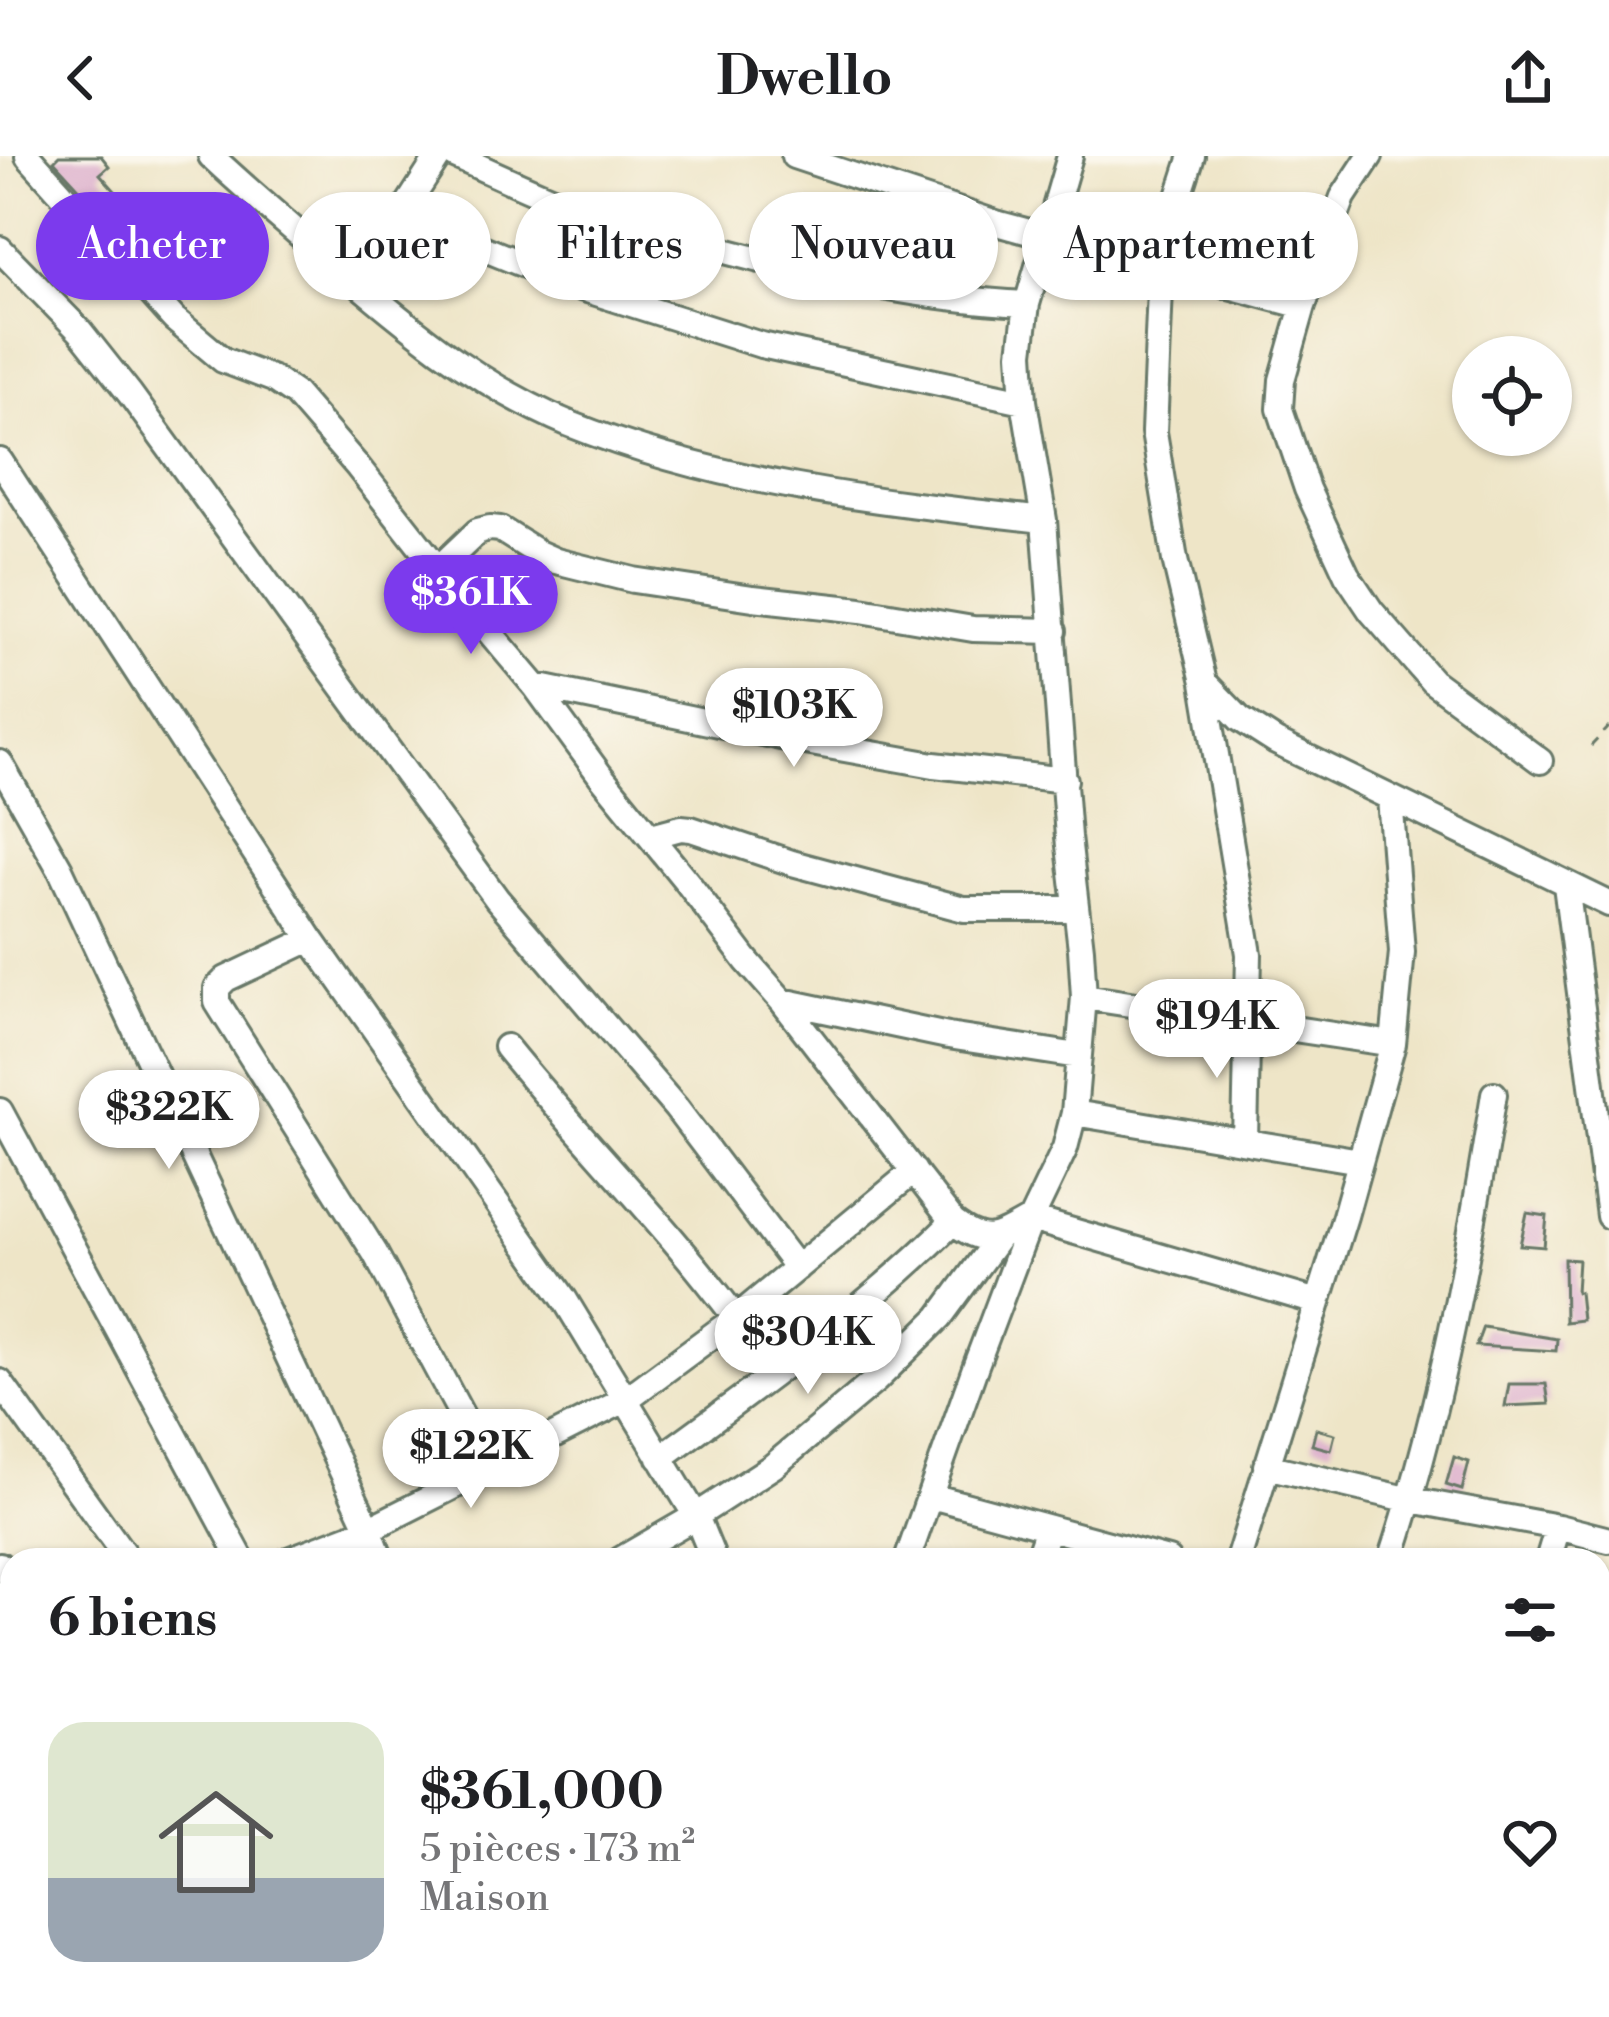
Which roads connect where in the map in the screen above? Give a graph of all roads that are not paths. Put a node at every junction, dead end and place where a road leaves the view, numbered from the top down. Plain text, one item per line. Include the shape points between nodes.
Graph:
1 (28, 156) edge
2 (211, 156) edge
3 (439, 156) edge
4 (455, 156) edge
5 (794, 156) edge
6 (1070, 156) edge
7 (1192, 156) edge
8 (1370, 156) edge
9 (416, 192) edge
10 (1059, 192) edge
11 (1180, 192) edge
12 (293, 228) edge
13 (1022, 229) edge
14 (0, 249) edge
15 (491, 251) edge
16 (377, 300) edge
17 (1028, 300) edge
18 (1160, 300) edge
19 (1282, 300) edge
20 (1027, 304) junction
21 (1303, 306) junction
22 (1024, 401) junction
23 (0, 461) edge
24 (1044, 520) junction
25 (439, 568) junction
26 (1054, 631) junction
27 (1204, 682) junction
28 (535, 686) junction
29 (1540, 761) dead end
30 (0, 763) edge
31 (1065, 779) junction
32 (1390, 798) junction
33 (651, 836) junction
34 (1566, 885) junction
35 (1609, 904) edge
36 (1076, 909) junction
37 (311, 939) junction
38 (1084, 997) junction
39 (782, 1001) junction
40 (1249, 1024) junction
41 (1393, 1043) junction
42 (506, 1047) dead end
43 (1078, 1056) junction
44 (1494, 1094) dead end
45 (0, 1112) edge
46 (1074, 1113) junction
47 (1245, 1141) junction
48 (1360, 1161) junction
49 (914, 1171) junction
50 (1609, 1216) edge
51 (1031, 1219) junction
52 (953, 1222) junction
53 (998, 1238) junction
54 (797, 1268) junction
55 (1317, 1302) junction
56 (736, 1318) junction
57 (0, 1382) edge
58 (625, 1400) junction
59 (660, 1458) junction
60 (1266, 1466) junction
61 (490, 1468) junction
62 (932, 1496) junction
63 (1411, 1500) junction
64 (696, 1516) junction
65 (1558, 1527) junction
66 (369, 1528) junction
67 (1048, 1528) junction
68 (1609, 1540) edge
69 (119, 1548) edge
70 (236, 1548) edge
71 (318, 1548) edge
72 (376, 1548) edge
73 (641, 1548) edge
74 (709, 1548) edge
75 (912, 1548) edge
76 (1041, 1548) edge
77 (1123, 1548) edge
78 (1242, 1548) edge
79 (1395, 1548) edge
80 (1552, 1548) edge

1 - 25 street via 174,319 223,360 295,394
2 - 12 street
3 - 9 street
4 - 20 street via 561,202 756,260 900,292
5 - 13 street
6 - 10 street
7 - 11 street
8 - 21 street via 1343,197
14 - 54 street via 130,394 497,899 676,1108
15 - 22 street via 760,345
16 - 24 street via 442,351 569,424 783,486
17 - 20 street
18 - 27 street via 1154,432
19 - 21 street
20 - 22 street
21 - 29 street via 1280,409 1347,575 1432,681
22 - 24 street
23 - 37 street
24 - 26 street
25 - 26 street via 478,531 500,529 556,561 633,580 973,629
25 - 28 street
26 - 31 street
27 - 32 street via 1276,742
27 - 40 street via 1249,953
28 - 31 street via 800,741
28 - 33 street
30 - 66 street via 70,890
31 - 36 street
32 - 34 street
32 - 41 street via 1402,952
33 - 36 street via 692,829 964,909
33 - 39 street
34 - 35 street
34 - 50 street
36 - 38 street
37 - 58 street via 565,1300
37 - 61 street via 226,979 217,1002 375,1252
38 - 40 street
38 - 43 street
39 - 43 street
39 - 49 street
40 - 41 street
40 - 47 street
41 - 48 street
42 - 56 street
43 - 46 street
44 - 63 street via 1468,1258
45 - 70 street
46 - 47 street
46 - 51 street
47 - 48 street
48 - 55 street
49 - 52 street
49 - 54 street
51 - 53 street
51 - 55 street
51 - 62 street
52 - 53 street via 970,1235
52 - 59 street via 838,1325
53 - 64 street via 912,1347 772,1466
54 - 56 street
55 - 60 street
56 - 58 street
57 - 69 street
58 - 59 street
58 - 61 street
59 - 64 street
60 - 63 street
60 - 78 street
61 - 66 street
62 - 67 street
62 - 75 street
63 - 65 street
63 - 79 street
64 - 73 street
64 - 74 street
65 - 68 street
65 - 80 street
66 - 71 street
66 - 72 street
67 - 76 street
67 - 77 street

